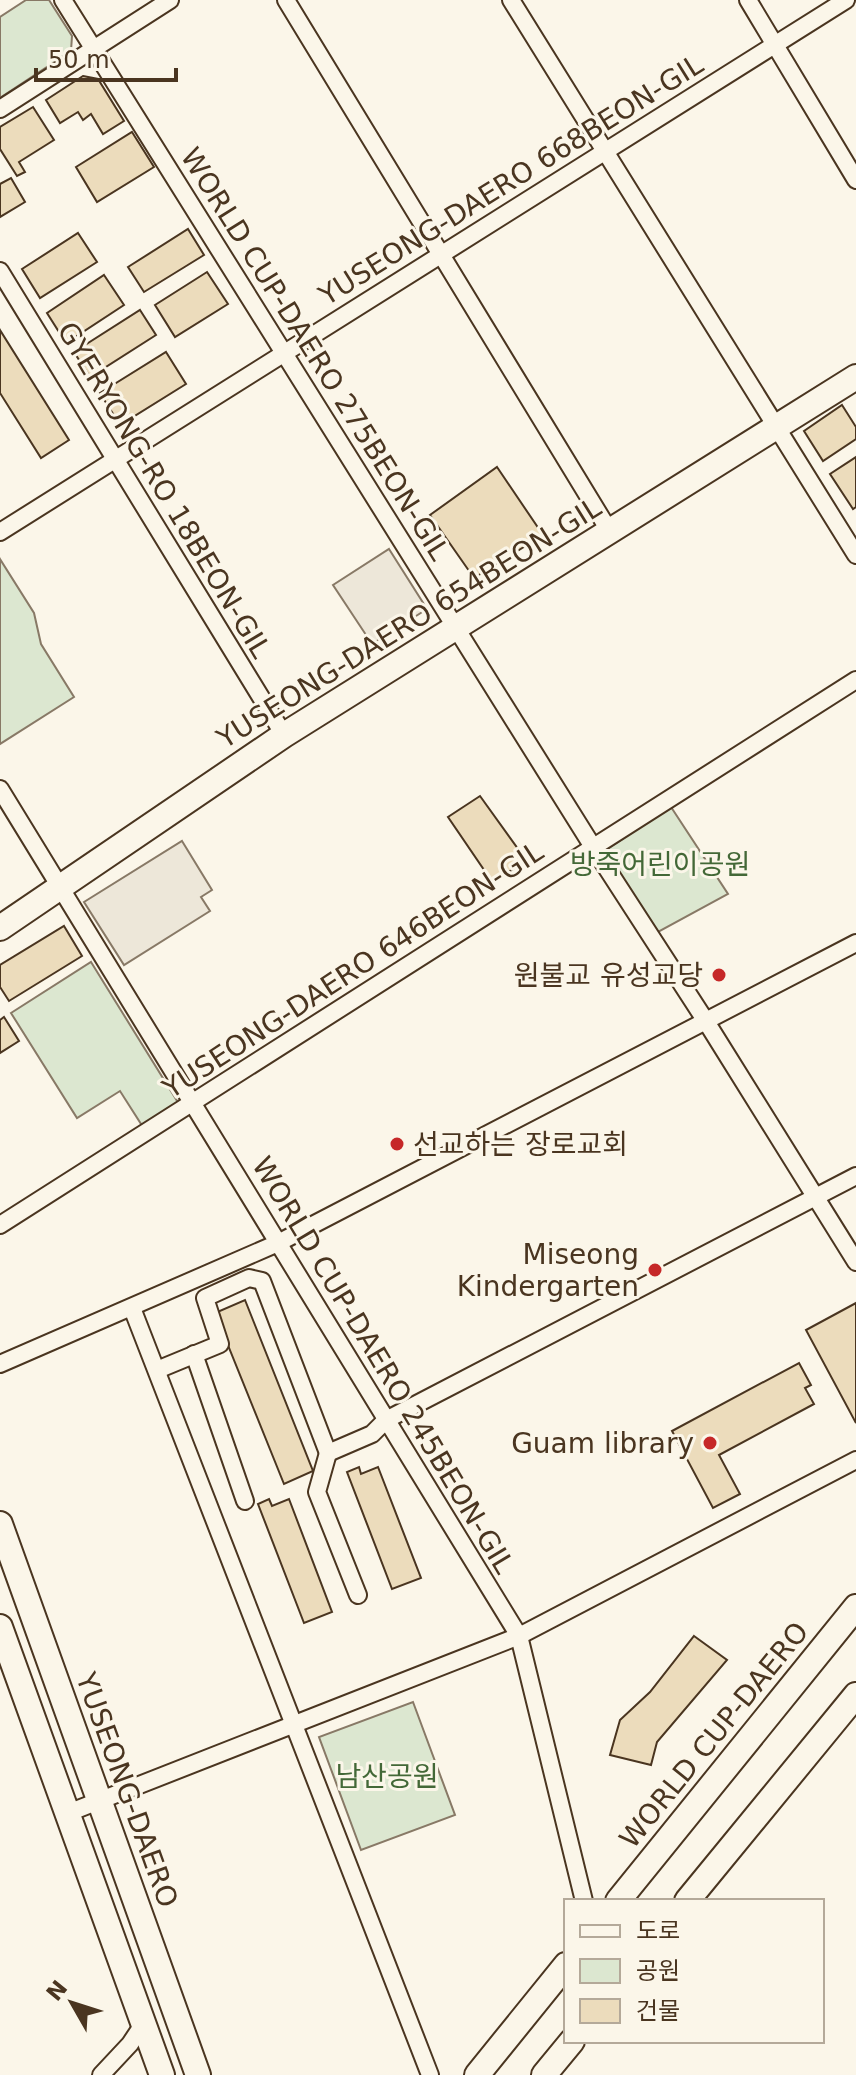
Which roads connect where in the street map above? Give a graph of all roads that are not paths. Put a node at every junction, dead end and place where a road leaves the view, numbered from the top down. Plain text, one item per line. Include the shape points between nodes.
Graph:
1 (63, 0) edge
2 (170, 0) edge
3 (286, 0) edge
4 (511, 0) edge
5 (748, 0) edge
6 (846, 0) edge
7 (775, 44) junction
8 (94, 49) junction
9 (0, 109) edge
10 (605, 151) junction
11 (856, 180) edge
12 (441, 255) junction
13 (0, 271) edge
14 (285, 353) junction
15 (856, 377) edge
16 (777, 428) junction
17 (114, 460) junction
18 (0, 532) edge
19 (610, 532) junction
20 (856, 555) edge
21 (455, 626) junction
22 (856, 680) edge
23 (284, 735) junction
24 (0, 789) edge
25 (593, 847) junction
26 (61, 888) junction
27 (0, 928) edge
28 (856, 943) edge
29 (707, 1023) junction
30 (193, 1104) junction
31 (856, 1176) edge
32 (816, 1198) junction
33 (0, 1225) edge
34 (278, 1243) junction
35 (856, 1262) edge
36 (132, 1308) junction
37 (194, 1354) junction
38 (0, 1364) edge
39 (157, 1370) junction
40 (386, 1420) junction
41 (328, 1453) junction
42 (856, 1460) edge
43 (245, 1501) dead end
44 (0, 1524) edge
45 (358, 1595) dead end
46 (856, 1607) edge
47 (0, 1627) edge
48 (519, 1636) junction
49 (856, 1695) edge
50 (294, 1724) junction
51 (98, 1801) junction
52 (68, 1813) junction
53 (584, 1899) edge
54 (620, 1899) edge
55 (689, 1899) edge
56 (564, 1967) edge
57 (144, 2023) junction
58 (570, 2043) edge
59 (101, 2075) edge
60 (162, 2075) edge
61 (198, 2075) edge
62 (430, 2075) edge
63 (477, 2075) edge
64 (544, 2075) edge

1 - 8 street, WORLD CUP-DAERO 275BEON-GIL
2 - 8 street
3 - 12 street
4 - 10 street
5 - 7 street
6 - 7 street, YUSEONG-DAERO 668BEON-GIL
7 - 10 street, YUSEONG-DAERO 668BEON-GIL
7 - 11 street
8 - 9 street
8 - 14 street, WORLD CUP-DAERO 275BEON-GIL
10 - 12 street, YUSEONG-DAERO 668BEON-GIL
10 - 16 street
12 - 14 street, YUSEONG-DAERO 668BEON-GIL
12 - 19 street
13 - 17 street, GYERYONG-RO 18BEON-GIL
14 - 17 street, YUSEONG-DAERO 668BEON-GIL
14 - 21 street, WORLD CUP-DAERO 275BEON-GIL
15 - 16 street, YUSEONG-DAERO 654BEON-GIL
16 - 19 street, YUSEONG-DAERO 654BEON-GIL
16 - 20 street
17 - 18 street, YUSEONG-DAERO 668BEON-GIL
17 - 23 street, GYERYONG-RO 18BEON-GIL
19 - 21 street, YUSEONG-DAERO 654BEON-GIL
21 - 23 street, YUSEONG-DAERO 654BEON-GIL
21 - 25 street, WORLD CUP-DAERO 275BEON-GIL
22 - 25 street, YUSEONG-DAERO 646BEON-GIL
23 - 26 street, YUSEONG-DAERO 654BEON-GIL
24 - 26 street, WORLD CUP-DAERO 245BEON-GIL
25 - 29 street, WORLD CUP-DAERO 275BEON-GIL
25 - 30 street, YUSEONG-DAERO 646BEON-GIL
26 - 27 street, YUSEONG-DAERO 654BEON-GIL
26 - 30 street, WORLD CUP-DAERO 245BEON-GIL
28 - 29 street
29 - 32 street, WORLD CUP-DAERO 275BEON-GIL
29 - 34 street
30 - 33 street, YUSEONG-DAERO 646BEON-GIL
30 - 34 street, WORLD CUP-DAERO 245BEON-GIL
31 - 32 street
32 - 35 street, WORLD CUP-DAERO 275BEON-GIL
32 - 40 street
34 - 36 street
34 - 40 street, WORLD CUP-DAERO 245BEON-GIL
36 - 38 street
36 - 39 street
37 - 39 street
37 - 41 street via 220,1344 205,1298 249,1278 262,1281
37 - 43 street
39 - 50 street
40 - 41 street via 372,1434
40 - 48 street, WORLD CUP-DAERO 245BEON-GIL
41 - 45 street via 317,1492
42 - 48 street
44 - 51 street, YUSEONG-DAERO
46 - 54 street, WORLD CUP-DAERO
47 - 52 street
48 - 50 street
48 - 53 street, WORLD CUP-DAERO 245BEON-GIL
49 - 55 street
50 - 51 street
50 - 62 street
51 - 52 street
51 - 61 street, YUSEONG-DAERO
52 - 57 street
56 - 63 street
57 - 59 street
57 - 60 street
58 - 64 street

